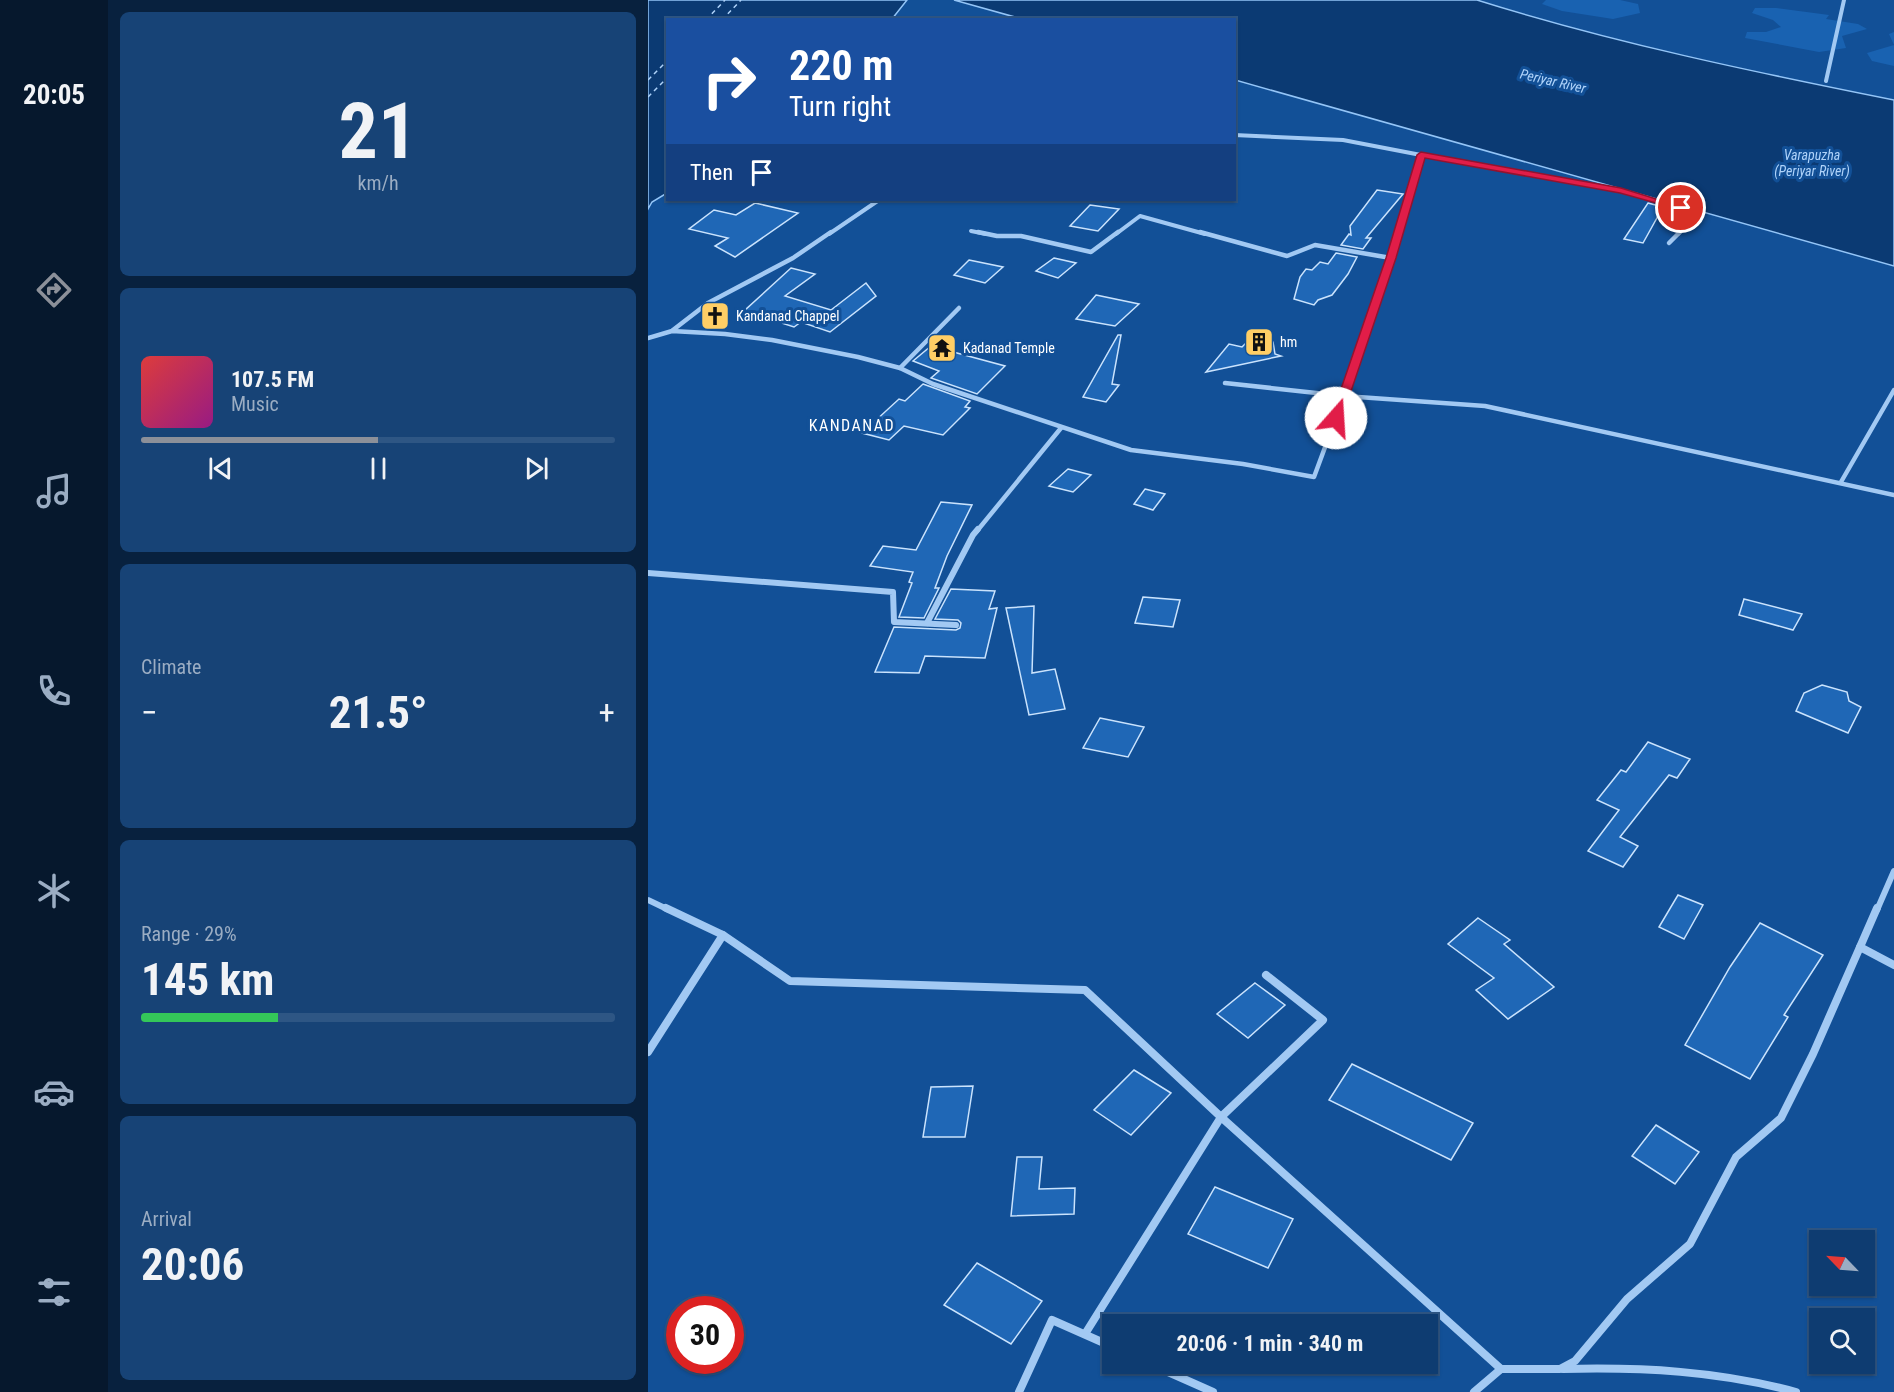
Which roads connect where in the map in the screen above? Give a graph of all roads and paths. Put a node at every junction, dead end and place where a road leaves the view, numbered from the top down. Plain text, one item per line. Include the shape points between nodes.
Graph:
1 (1844, 0) edge
2 (1826, 81) dead end
3 (1236, 135) edge
4 (1421, 155) junction
5 (878, 201) edge
6 (971, 231) dead end
7 (1669, 243) dead end
8 (1391, 258) junction
9 (959, 308) dead end
10 (672, 331) junction
11 (648, 338) edge
12 (900, 368) junction
13 (1225, 383) dead end
14 (1894, 390) edge
15 (1344, 396) junction
16 (1061, 428) junction
17 (1841, 482) junction
18 (1894, 495) edge
19 (648, 573) edge
20 (927, 623) junction
21 (956, 625) dead end
22 (1894, 871) edge
23 (648, 900) edge
24 (723, 935) junction
25 (1860, 947) junction
26 (1894, 965) edge
27 (1266, 975) dead end
28 (648, 1052) edge
29 (1221, 1117) junction
30 (1084, 1334) junction
31 (1102, 1342) edge
32 (1501, 1369) junction
33 (1560, 1369) junction
34 (1172, 1374) edge
35 (1018, 1392) edge
36 (1213, 1392) edge
37 (1474, 1392) edge
38 (1796, 1392) edge

1 - 2 street
3 - 4 street via 1343,140
4 - 7 street via 1621,191 1700,213
4 - 8 street
5 - 10 street via 793,258 708,303
6 - 8 street via 1020,236 1091,252 1140,216 1287,256 1314,245
8 - 15 street
9 - 12 street
10 - 11 street
10 - 12 street via 772,340
12 - 16 street via 933,384
13 - 15 street
14 - 17 street
15 - 16 street via 1314,477 1131,450
15 - 17 street via 1485,406
16 - 20 street via 973,535
17 - 18 street
19 - 20 street via 893,592 894,622
20 - 21 street
22 - 25 street
23 - 24 street
24 - 28 street
24 - 29 street via 790,981 1085,990
25 - 26 street
25 - 33 street via 1780,1118 1736,1157 1690,1244 1627,1299 1575,1361
27 - 29 street via 1323,1020
29 - 30 street
29 - 32 street
30 - 31 street
30 - 35 street via 1053,1320
32 - 33 street
32 - 37 street
33 - 38 street via 1626,1366 1760,1380
34 - 36 street

